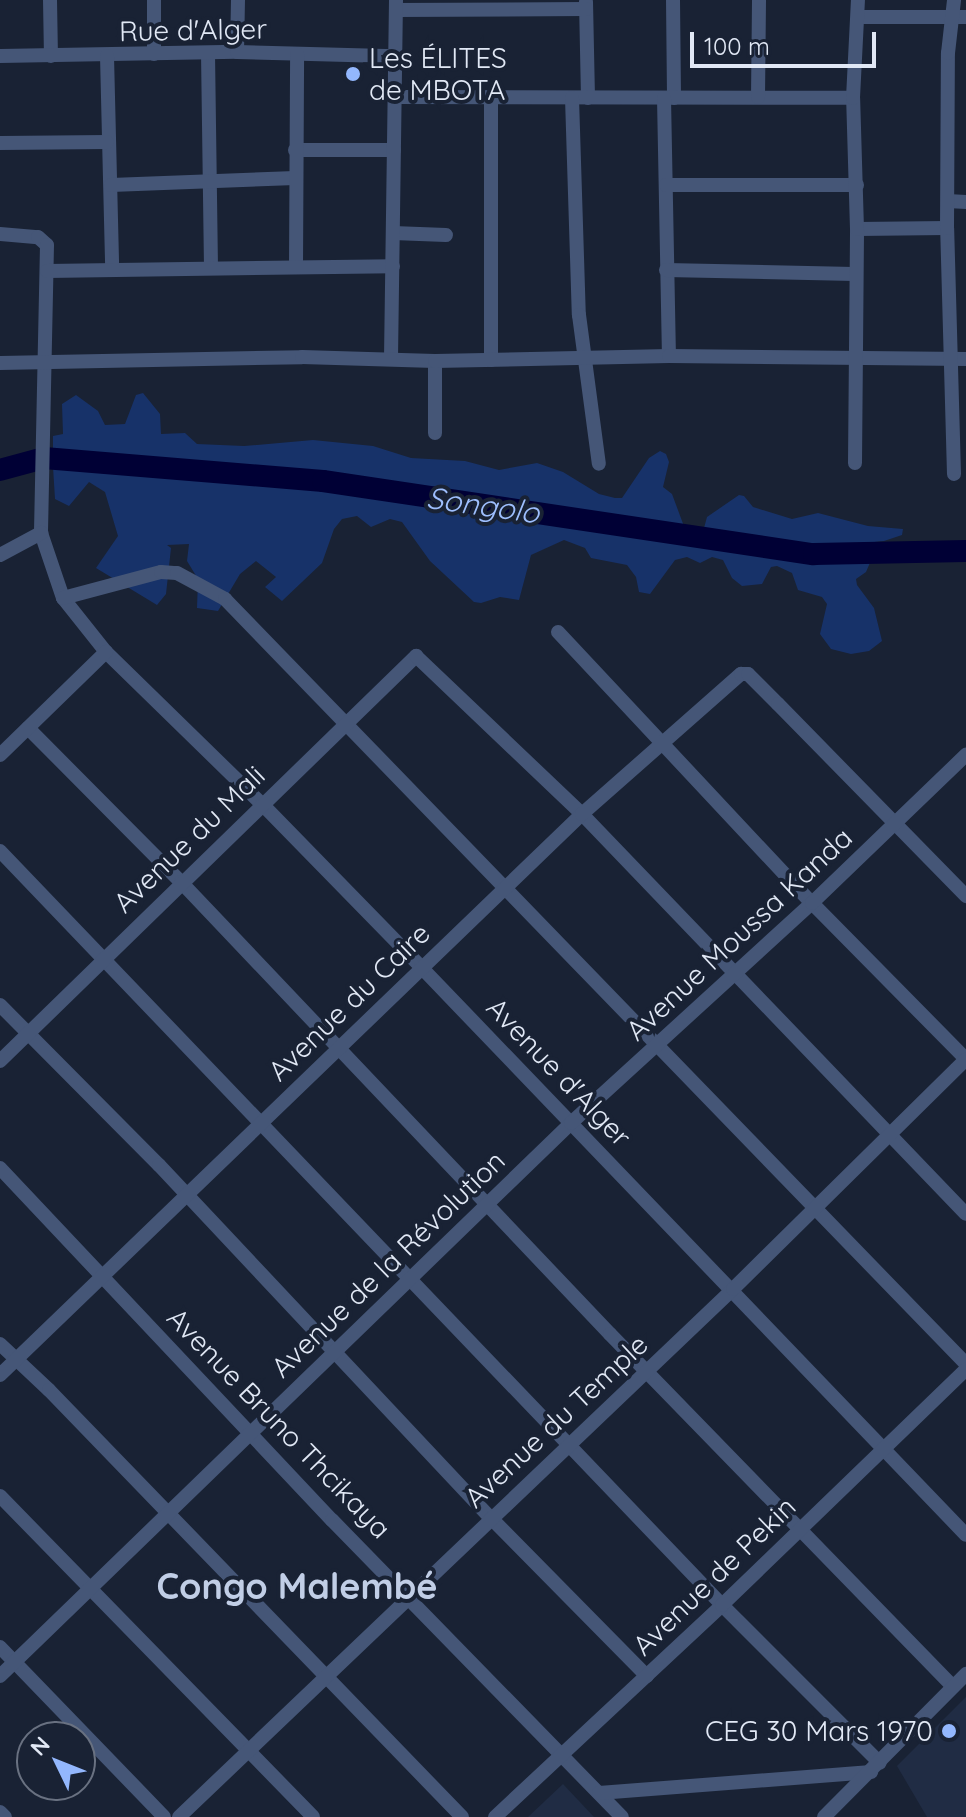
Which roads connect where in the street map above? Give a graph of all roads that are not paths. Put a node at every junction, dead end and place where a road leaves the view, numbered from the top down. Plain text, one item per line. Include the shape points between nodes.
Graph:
1 (50, 0) edge
2 (154, 0) edge
3 (238, 0) edge
4 (673, 0) edge
5 (759, 0) edge
6 (858, 0) edge
7 (954, 0) edge
8 (586, 4) edge
9 (396, 5) edge
10 (858, 17) junction
11 (960, 17) edge
12 (237, 52) junction
13 (208, 53) junction
14 (154, 54) junction
15 (297, 54) junction
16 (0, 56) edge
17 (51, 56) junction
18 (107, 56) junction
19 (395, 56) junction
20 (394, 97) junction
21 (491, 97) junction
22 (758, 97) junction
23 (580, 98) junction
24 (669, 98) junction
25 (853, 98) junction
26 (107, 142) junction
27 (0, 143) edge
28 (295, 150) junction
29 (394, 150) junction
30 (295, 178) junction
31 (211, 179) junction
32 (111, 185) junction
33 (666, 185) junction
34 (857, 185) junction
35 (948, 201) junction
36 (966, 202) edge
37 (947, 228) junction
38 (857, 229) junction
39 (393, 233) junction
40 (0, 234) edge
41 (446, 235) dead end
42 (296, 266) junction
43 (393, 266) junction
44 (211, 267) junction
45 (112, 268) junction
46 (666, 270) junction
47 (47, 271) junction
48 (854, 274) junction
49 (669, 356) junction
50 (391, 358) junction
51 (583, 359) junction
52 (959, 359) edge
53 (491, 360) junction
54 (853, 360) junction
55 (435, 361) junction
56 (0, 363) edge
57 (42, 364) junction
58 (435, 433) dead end
59 (855, 463) dead end
60 (599, 464) dead end
61 (954, 474) dead end
62 (41, 533) junction
63 (0, 555) edge
64 (63, 598) junction
65 (558, 632) dead end
66 (106, 652) junction
67 (347, 722) junction
68 (28, 728) junction
69 (660, 742) junction
70 (0, 755) edge
71 (966, 755) edge
72 (262, 804) junction
73 (582, 814) junction
74 (896, 825) junction
75 (0, 851) edge
76 (181, 882) junction
77 (505, 887) junction
78 (966, 896) edge
79 (812, 903) junction
80 (101, 959) junction
81 (421, 967) junction
82 (734, 975) junction
83 (0, 1005) edge
84 (29, 1034) junction
85 (658, 1044) junction
86 (338, 1048) junction
87 (966, 1059) edge
88 (0, 1061) edge
89 (263, 1123) junction
90 (571, 1123) junction
91 (890, 1134) junction
92 (0, 1168) edge
93 (185, 1195) junction
94 (487, 1204) junction
95 (813, 1207) junction
96 (966, 1214) edge
97 (102, 1275) junction
98 (411, 1277) junction
99 (733, 1289) junction
100 (0, 1344) edge
101 (335, 1352) junction
102 (16, 1360) junction
103 (966, 1366) edge
104 (647, 1371) junction
105 (0, 1375) edge
106 (251, 1433) junction
107 (568, 1444) junction
108 (883, 1447) junction
109 (0, 1496) edge
110 (168, 1513) junction
111 (491, 1518) junction
112 (801, 1530) junction
113 (966, 1535) edge
114 (91, 1588) junction
115 (409, 1597) junction
116 (722, 1605) junction
117 (0, 1647) edge
118 (14, 1662) junction
119 (966, 1674) edge
120 (0, 1676) edge
121 (647, 1676) junction
122 (325, 1677) junction
123 (953, 1687) junction
124 (249, 1749) junction
125 (561, 1754) junction
126 (876, 1768) junction
127 (599, 1793) junction
128 (0, 1812) edge
129 (5, 1817) edge
130 (164, 1817) edge
131 (179, 1817) edge
132 (313, 1817) edge
133 (462, 1817) edge
134 (495, 1817) edge
135 (622, 1817) edge
136 (824, 1817) edge

1 - 17 street
2 - 14 street
3 - 12 street
4 - 24 street
5 - 22 street
6 - 10 street
7 - 11 street
8 - 9 street
8 - 23 street
9 - 19 street
10 - 11 street
10 - 25 street
11 - 35 street via 948,53
12 - 13 street, Rue d'Alger
12 - 15 street, Rue d'Alger
13 - 14 street, Rue d'Alger
13 - 31 street
14 - 18 street, Rue d'Alger
15 - 19 street, Rue d'Alger
15 - 28 street
16 - 17 street
17 - 18 street
18 - 26 street, Rue d'Alger
19 - 20 street
20 - 21 street
20 - 29 street
21 - 23 street
21 - 53 street
22 - 24 street
22 - 25 street
23 - 24 street
23 - 51 street
24 - 33 street
25 - 34 street
26 - 27 street
26 - 32 street, Rue d'Alger
28 - 29 street
28 - 30 street
29 - 39 street
30 - 31 street
30 - 42 street
31 - 32 street
31 - 44 street
32 - 45 street, Rue d'Alger
33 - 34 street
33 - 46 street
34 - 38 street
35 - 36 street
35 - 37 street
37 - 38 street
37 - 52 street
38 - 48 street
39 - 41 street
39 - 43 street
40 - 47 street via 44,239
42 - 43 street
42 - 44 street
43 - 50 street
44 - 45 street
45 - 47 street
46 - 48 street
46 - 49 street
47 - 57 street
48 - 54 street
49 - 51 street
49 - 54 street
50 - 55 street
50 - 57 street
51 - 53 street
51 - 60 street
52 - 54 street
52 - 61 street via 951,447
53 - 55 street
54 - 59 street
55 - 58 street
56 - 57 street
57 - 62 street
62 - 63 street
62 - 64 street
64 - 66 street
64 - 67 street via 161,572 177,573 225,599
65 - 69 street
66 - 68 street
66 - 72 street, Avenue d'Alger
67 - 72 street, Avenue du Mali
67 - 73 street, Avenue du Mali via 416,656
67 - 77 street
68 - 70 street
68 - 76 street
69 - 73 street, Avenue du Caire
69 - 74 street, Avenue du Caire via 741,674 748,674
69 - 79 street
71 - 74 street, Avenue Moussa Kanda
72 - 76 street, Avenue du Mali
72 - 81 street, Avenue d'Alger
73 - 77 street, Avenue du Caire
73 - 82 street
74 - 78 street
74 - 79 street, Avenue Moussa Kanda
75 - 80 street
76 - 80 street, Avenue du Mali
76 - 86 street
77 - 81 street, Avenue du Caire
77 - 85 street
79 - 82 street, Avenue Moussa Kanda
79 - 87 street
80 - 84 street, Avenue du Mali
80 - 89 street
81 - 86 street, Avenue du Caire
81 - 90 street, Avenue d'Alger
82 - 85 street, Avenue Moussa Kanda
82 - 91 street
83 - 84 street
84 - 88 street, Avenue du Mali
84 - 93 street
85 - 90 street, Avenue Moussa Kanda
85 - 95 street
86 - 89 street, Avenue du Caire
86 - 94 street
87 - 91 street, Avenue du Temple
89 - 93 street, Avenue du Caire
89 - 98 street
90 - 94 street, Avenue de la Révolution
90 - 99 street, Avenue d'Alger
91 - 95 street, Avenue du Temple
91 - 96 street
92 - 97 street, Avenue Bruno Thcikaya
93 - 97 street, Avenue du Caire
93 - 101 street
94 - 98 street, Avenue de la Révolution
94 - 104 street
95 - 99 street, Avenue du Temple
95 - 103 street
97 - 102 street, Avenue du Caire
97 - 106 street, Avenue Bruno Thcikaya
98 - 101 street, Avenue de la Révolution
98 - 107 street
99 - 104 street, Avenue du Temple
99 - 108 street, Avenue d'Alger
100 - 102 street
101 - 106 street, Avenue de la Révolution
101 - 111 street
102 - 105 street, Avenue du Caire
102 - 110 street
103 - 108 street, Avenue de Pekin
104 - 107 street, Avenue du Temple
104 - 112 street
106 - 110 street, Avenue de la Révolution
106 - 115 street, Avenue Bruno Thcikaya
107 - 111 street, Avenue du Temple
107 - 116 street
108 - 112 street, Avenue de Pekin
108 - 113 street, Avenue d'Alger
109 - 114 street
110 - 114 street, Avenue de la Révolution
110 - 122 street
111 - 115 street, Avenue du Temple
111 - 121 street
112 - 116 street, Avenue de Pekin
112 - 123 street
114 - 118 street, Avenue de la Révolution
114 - 124 street
115 - 122 street, Avenue du Temple
115 - 125 street, Avenue Bruno Thcikaya
116 - 121 street, Avenue de Pekin
116 - 126 street
117 - 118 street
118 - 120 street, Avenue de la Révolution
118 - 130 street
119 - 123 street
121 - 125 street, Avenue de Pekin
122 - 124 street, Avenue du Temple
122 - 133 street
123 - 126 street
124 - 131 street, Avenue du Temple
124 - 132 street
125 - 127 street, Avenue Bruno Thcikaya
125 - 134 street, Avenue de Pekin
126 - 127 street
126 - 136 street
127 - 135 street, Avenue Bruno Thcikaya
128 - 129 street

